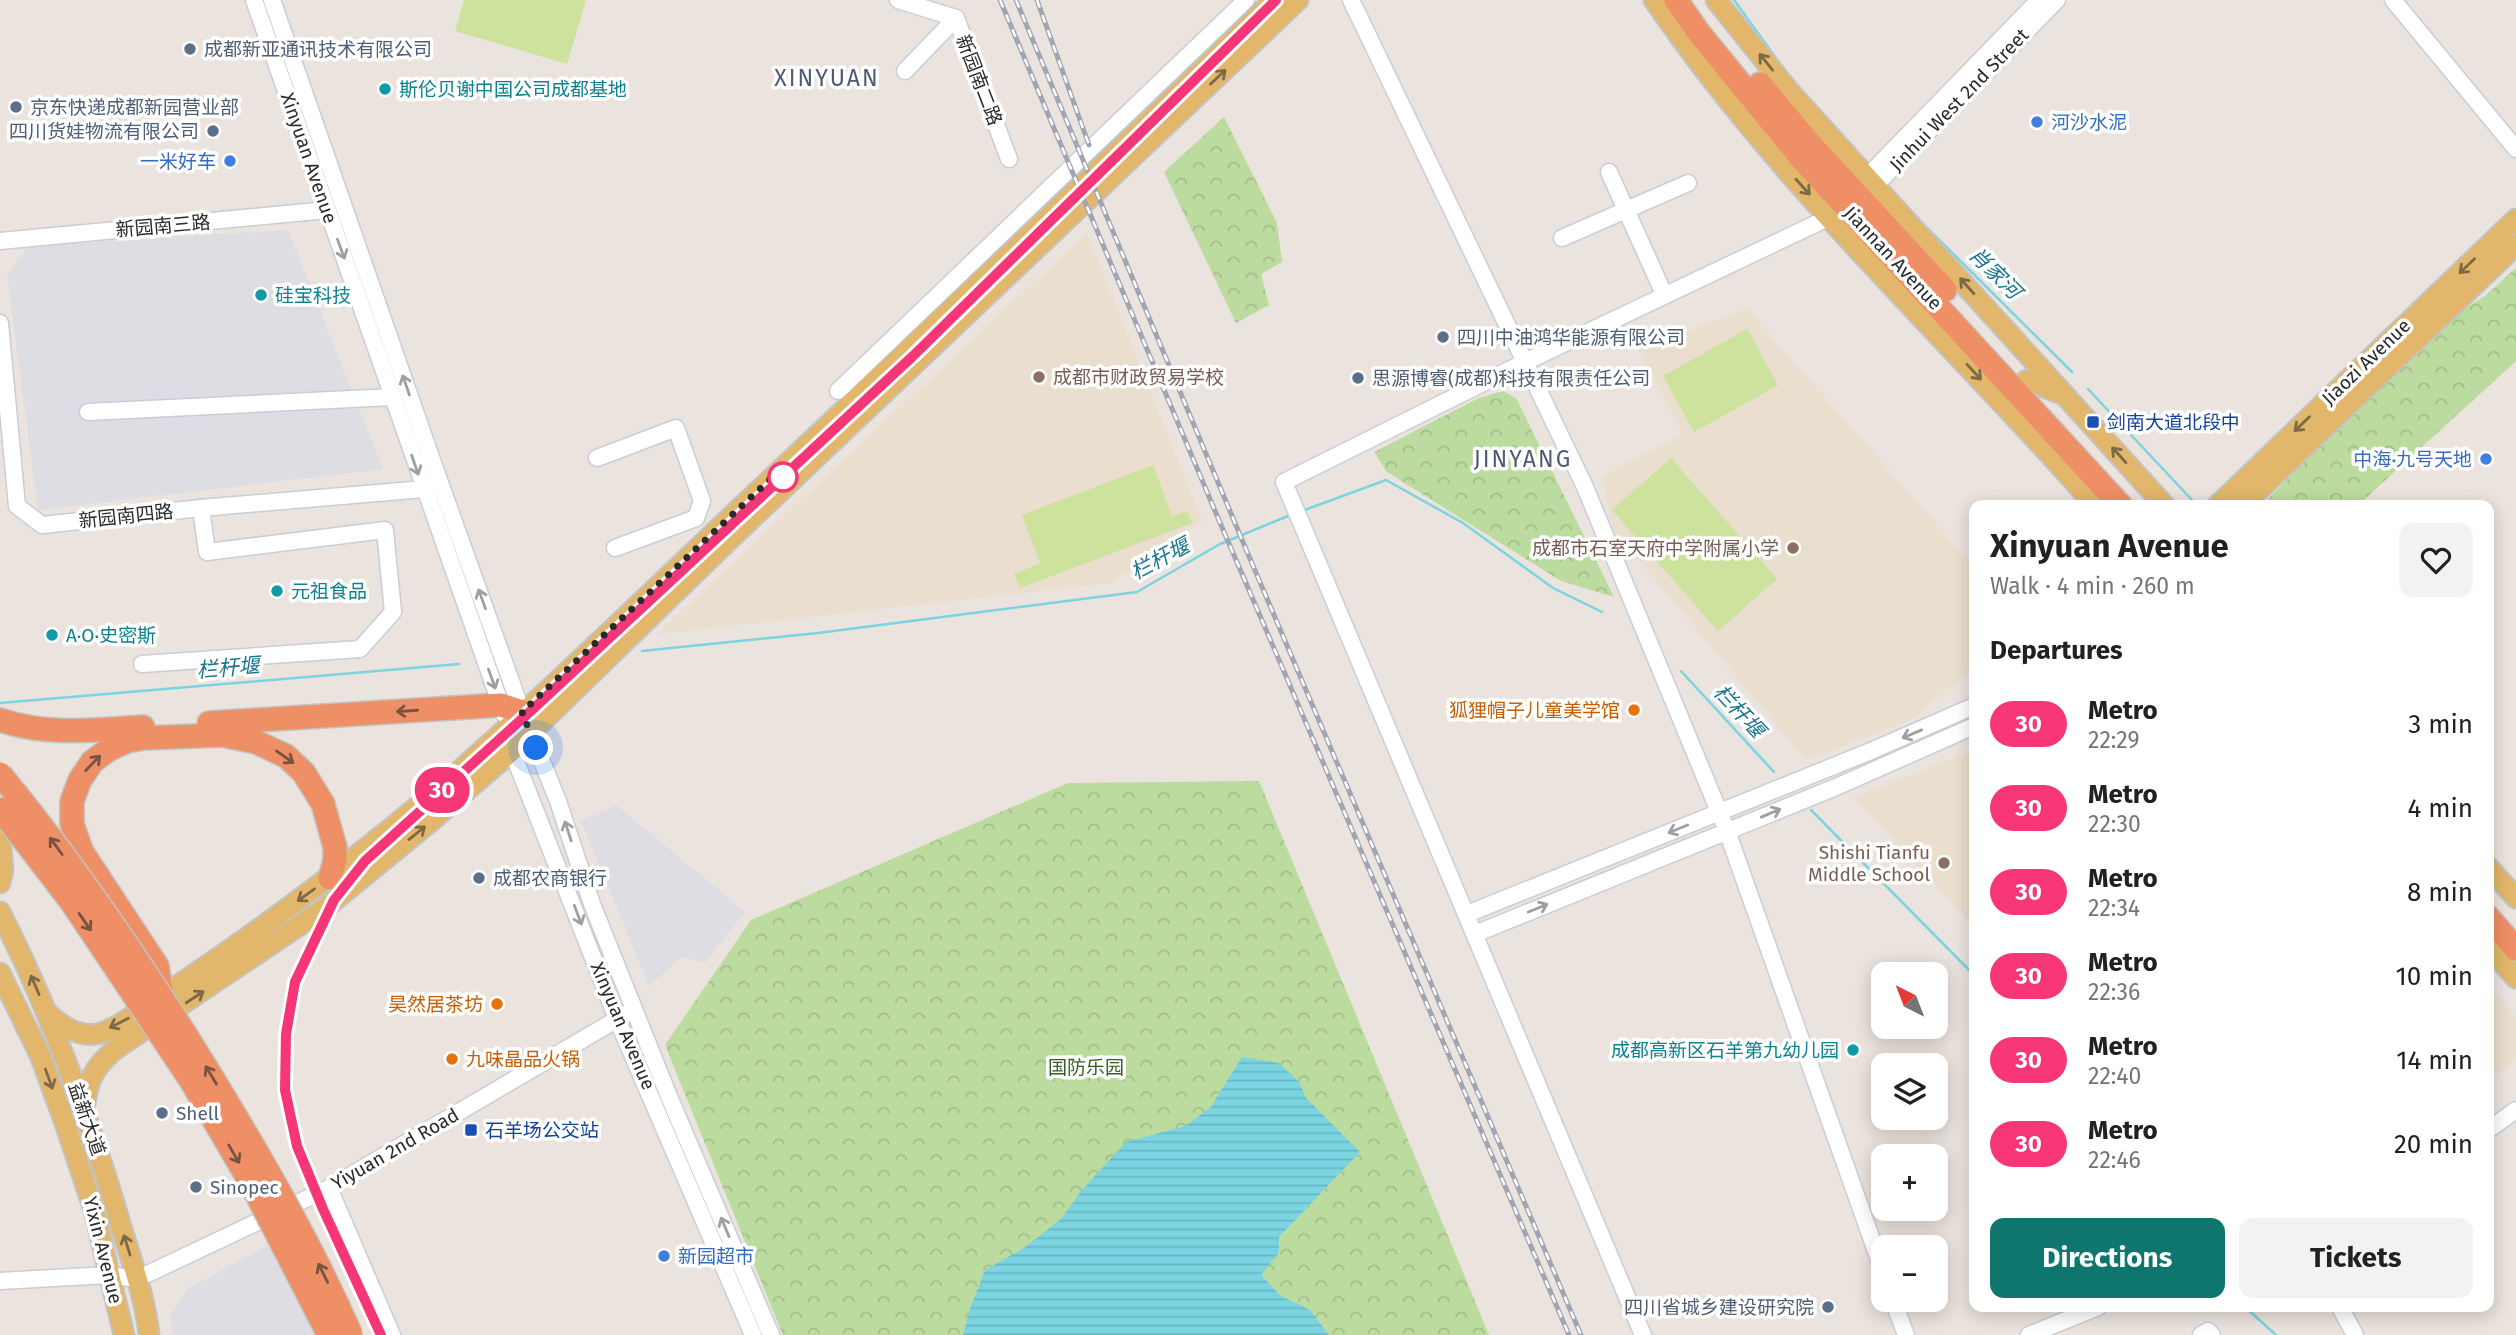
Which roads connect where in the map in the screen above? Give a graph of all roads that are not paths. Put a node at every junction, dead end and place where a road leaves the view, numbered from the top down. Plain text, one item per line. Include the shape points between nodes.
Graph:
1 (254, 0) edge
2 (272, 0) edge
3 (898, 0) edge
4 (1246, 0) edge
5 (1274, 0) edge
6 (1298, 0) edge
7 (1351, 0) edge
8 (1654, 0) edge
9 (1676, 0) edge
10 (1695, 0) edge
11 (1716, 0) edge
12 (2039, 0) edge
13 (2057, 0) edge
14 (2393, 0) edge
15 (956, 18) junction
16 (905, 71) dead end
17 (1790, 91) junction
18 (1755, 133) junction
19 (2516, 149) edge
20 (1806, 151) junction
21 (1009, 159) dead end
22 (1609, 172) dead end
23 (1688, 183) dead end
24 (1864, 188) junction
25 (327, 210) junction
26 (1627, 211) junction
27 (1830, 217) junction
28 (2516, 219) edge
29 (1562, 238) dead end
30 (0, 241) edge
31 (2516, 244) edge
32 (1664, 294) junction
33 (0, 323) edge
34 (1525, 362) junction
35 (2027, 380) junction
36 (838, 391) dead end
37 (2066, 395) junction
38 (391, 397) junction
39 (88, 412) dead end
40 (2051, 428) junction
41 (597, 458) dead end
42 (2063, 469) junction
43 (424, 489) junction
44 (2091, 500) edge
45 (2116, 500) edge
46 (2134, 500) edge
47 (2160, 500) edge
48 (2223, 500) edge
49 (2248, 500) edge
50 (201, 508) junction
51 (615, 548) dead end
52 (142, 664) dead end
53 (1969, 708) edge
54 (515, 719) junction
55 (0, 720) edge
56 (1969, 729) edge
57 (126, 735) junction
58 (512, 751) junction
59 (0, 774) edge
60 (0, 808) edge
61 (1719, 813) junction
62 (1727, 831) junction
63 (0, 837) edge
64 (2494, 874) edge
65 (330, 878) junction
66 (0, 883) edge
67 (2516, 898) edge
68 (2494, 904) edge
69 (0, 912) edge
70 (1466, 914) junction
71 (2516, 928) edge
72 (2494, 933) edge
73 (1475, 934) junction
74 (2501, 951) edge
75 (0, 972) edge
76 (2516, 978) edge
77 (162, 996) junction
78 (634, 1010) junction
79 (47, 1012) junction
80 (617, 1019) junction
81 (84, 1110) junction
82 (2516, 1110) edge
83 (2494, 1126) edge
84 (329, 1188) junction
85 (1871, 1237) edge
86 (108, 1276) junction
87 (137, 1279) junction
88 (0, 1281) edge
89 (1898, 1312) edge
90 (2089, 1312) edge
91 (2343, 1312) edge
92 (2057, 1330) edge
93 (124, 1335) edge
94 (149, 1335) edge
95 (330, 1335) edge
96 (351, 1335) edge
97 (392, 1335) edge
98 (752, 1335) edge
99 (771, 1335) edge
100 (1643, 1335) edge
101 (1906, 1335) edge
102 (2029, 1335) edge
103 (2201, 1335) edge
104 (2212, 1335) edge
105 (2355, 1335) edge

1 - 25 street, Xinyuan Avenue
54 -> 2 street, Xinyuan Avenue via 421,429
3 - 15 street, 新园南二路
4 - 36 street
5 - 54 main road via 1122,149
54 -> 6 main road via 740,529
7 - 34 street
8 - 18 main road
9 - 20 highway, Jiannan Avenue via 1699,33
10 - 20 highway, Jiannan Avenue
17 -> 11 main road
12 - 24 street, Jinhui West 2nd Street
13 - 24 street, Jinhui West 2nd Street
14 - 19 street
15 - 16 street
15 - 21 street, 新园南二路
17 - 20 main road
17 - 24 main road
18 - 20 main road
18 -> 27 main road
20 - 24 highway, Jiannan Avenue
20 - 40 highway, Jiannan Avenue
22 - 26 street
23 - 26 street
24 - 35 highway, Jiannan Avenue
37 -> 24 main road
25 - 30 street, 新园南三路
25 -> 38 street, Xinyuan Avenue
26 - 29 street
26 - 32 street
27 - 32 street
27 -> 42 main road
28 -> 48 main road, Jiaozi Avenue
31 - 49 main road, Jiaozi Avenue
32 - 34 street
33 - 50 street, 新园南四路 via 16,506 42,525
34 - 61 street via 1585,487
34 - 70 street via 1284,482
35 - 37 main road
35 - 46 highway, Jiannan Avenue
47 -> 37 main road
38 - 39 street
38 -> 43 street, Xinyuan Avenue
40 - 42 main road
40 - 45 highway, Jiannan Avenue
41 - 51 street via 676,428 702,501 695,518
42 - 44 main road
43 - 50 street, 新园南四路
43 -> 54 street, Xinyuan Avenue
50 - 52 street via 206,552 385,530 393,612 360,649
53 -> 61 street
54 -> 57 highway
54 - 58 main road
54 - 65 main road
78 -> 54 street, Xinyuan Avenue via 558,801
55 - 57 highway via 53,731
62 -> 56 street
57 -> 65 highway via 222,735 256,742 286,756 318,792 328,817 335,847
77 -> 57 highway via 158,965 82,852 72,824 72,802 86,770
58 -> 80 street, Xinyuan Avenue
81 -> 58 main road via 88,1082 114,1050 325,908
77 -> 59 highway, bridge via 74,869
60 -> 95 highway, bridge via 71,901 190,1079 252,1185
61 - 62 street
61 -> 70 street
73 -> 62 street
62 - 85 street
63 - 66 main road
64 - 67 main road
65 -> 79 main road via 121,1023 96,1034 84,1033 66,1028
68 - 71 highway
79 -> 69 main road, 益新大道
70 - 73 street
72 - 74 highway
73 - 100 street
74 - 76 main road
75 -> 86 main road, Yixin Avenue via 40,1055 66,1126 94,1210
96 -> 77 highway, bridge via 281,1192
78 - 80 street, Yiyuan 2nd Road
99 -> 78 street, Xinyuan Avenue
79 - 81 main road, 益新大道
80 - 84 street, Yiyuan 2nd Road
80 - 98 street, Xinyuan Avenue
87 -> 81 main road, 益新大道
82 - 83 street
84 - 87 street, Yiyuan 2nd Road
84 - 97 street
86 - 87 street
86 - 88 street
86 - 93 main road, Yixin Avenue
87 - 94 main road, 益新大道
89 - 101 street
90 - 92 street
91 - 105 street
92 - 102 street
103 - 104 street

